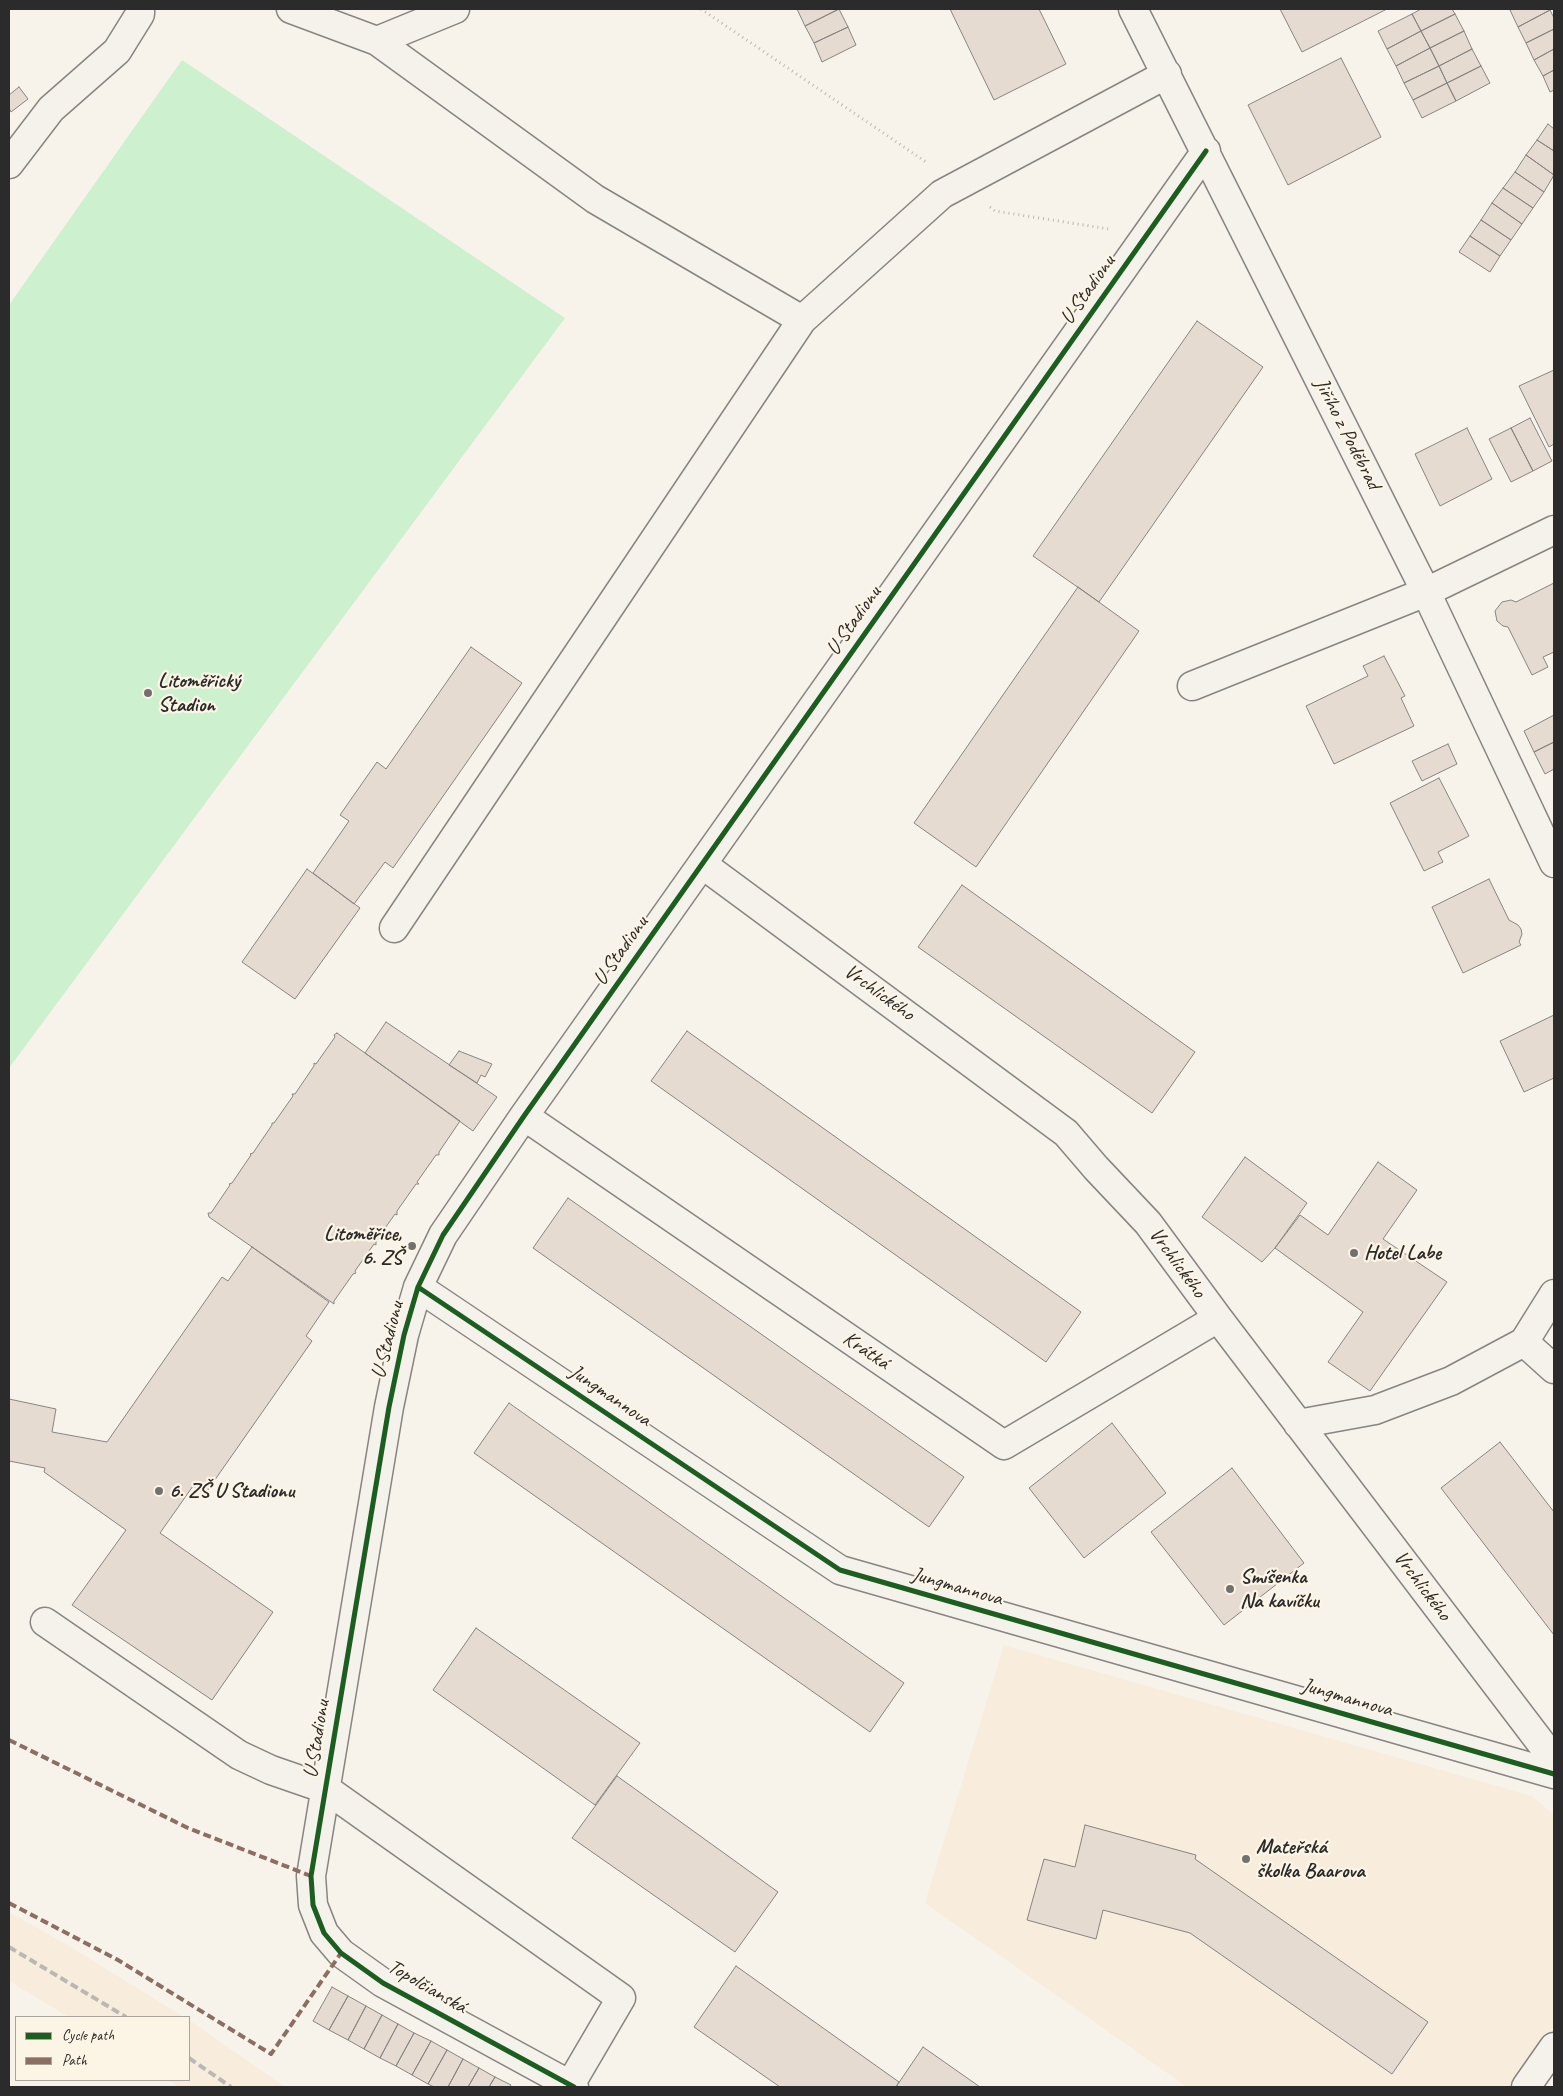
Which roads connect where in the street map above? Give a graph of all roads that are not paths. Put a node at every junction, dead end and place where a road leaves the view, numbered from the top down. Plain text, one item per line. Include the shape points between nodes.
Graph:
1 (140, 9) edge
2 (290, 9) edge
3 (456, 9) edge
4 (1133, 9) edge
5 (377, 41) junction
6 (1167, 74) junction
7 (1206, 151) junction
8 (9, 164) edge
9 (802, 320) junction
10 (1554, 530) edge
11 (1426, 592) junction
12 (1192, 686) dead end
13 (1554, 863) edge
14 (702, 864) junction
15 (394, 928) dead end
16 (524, 1116) junction
17 (418, 1287) junction
18 (1554, 1294) edge
19 (1218, 1318) junction
20 (1524, 1342) junction
21 (1554, 1369) edge
22 (1298, 1424) junction
23 (45, 1622) dead end
24 (1554, 1760) edge
25 (1554, 1774) edge
26 (326, 1789) junction
27 (311, 1876) joint
28 (1554, 2047) edge
29 (572, 2086) edge
30 (1526, 2087) edge

1 - 8 street via 117,51 51,109
2 - 5 street
3 - 5 street
4 - 6 street, Jiřího z Poděbrad
5 - 9 street via 595,199
6 - 7 street, Jiřího z Poděbrad
6 - 9 street via 942,194
7 - 11 street, Jiřího z Poděbrad
7 - 14 street, U Stadionu
9 - 15 street
10 - 11 street
11 - 12 street
11 - 13 street, Jiřího z Poděbrad
14 - 16 street, U Stadionu
14 - 19 street, Vrchlického via 1066,1133 1148,1223
16 - 17 street, U Stadionu via 443,1235
16 - 19 street, Krátká via 1004,1445
17 - 25 street, Jungmannova via 840,1570
17 - 26 street, U Stadionu via 388,1407
18 - 20 street
19 - 22 street, Vrchlického
20 - 21 street
20 - 22 street via 1451,1381 1375,1410
22 - 24 street, Vrchlického
23 - 26 street via 239,1755
26 - 27 street, U Stadionu
26 - 29 street via 621,1998
27 - 29 street, Topolčianská via 313,1905 324,1933 341,1953 383,1983
28 - 30 street

